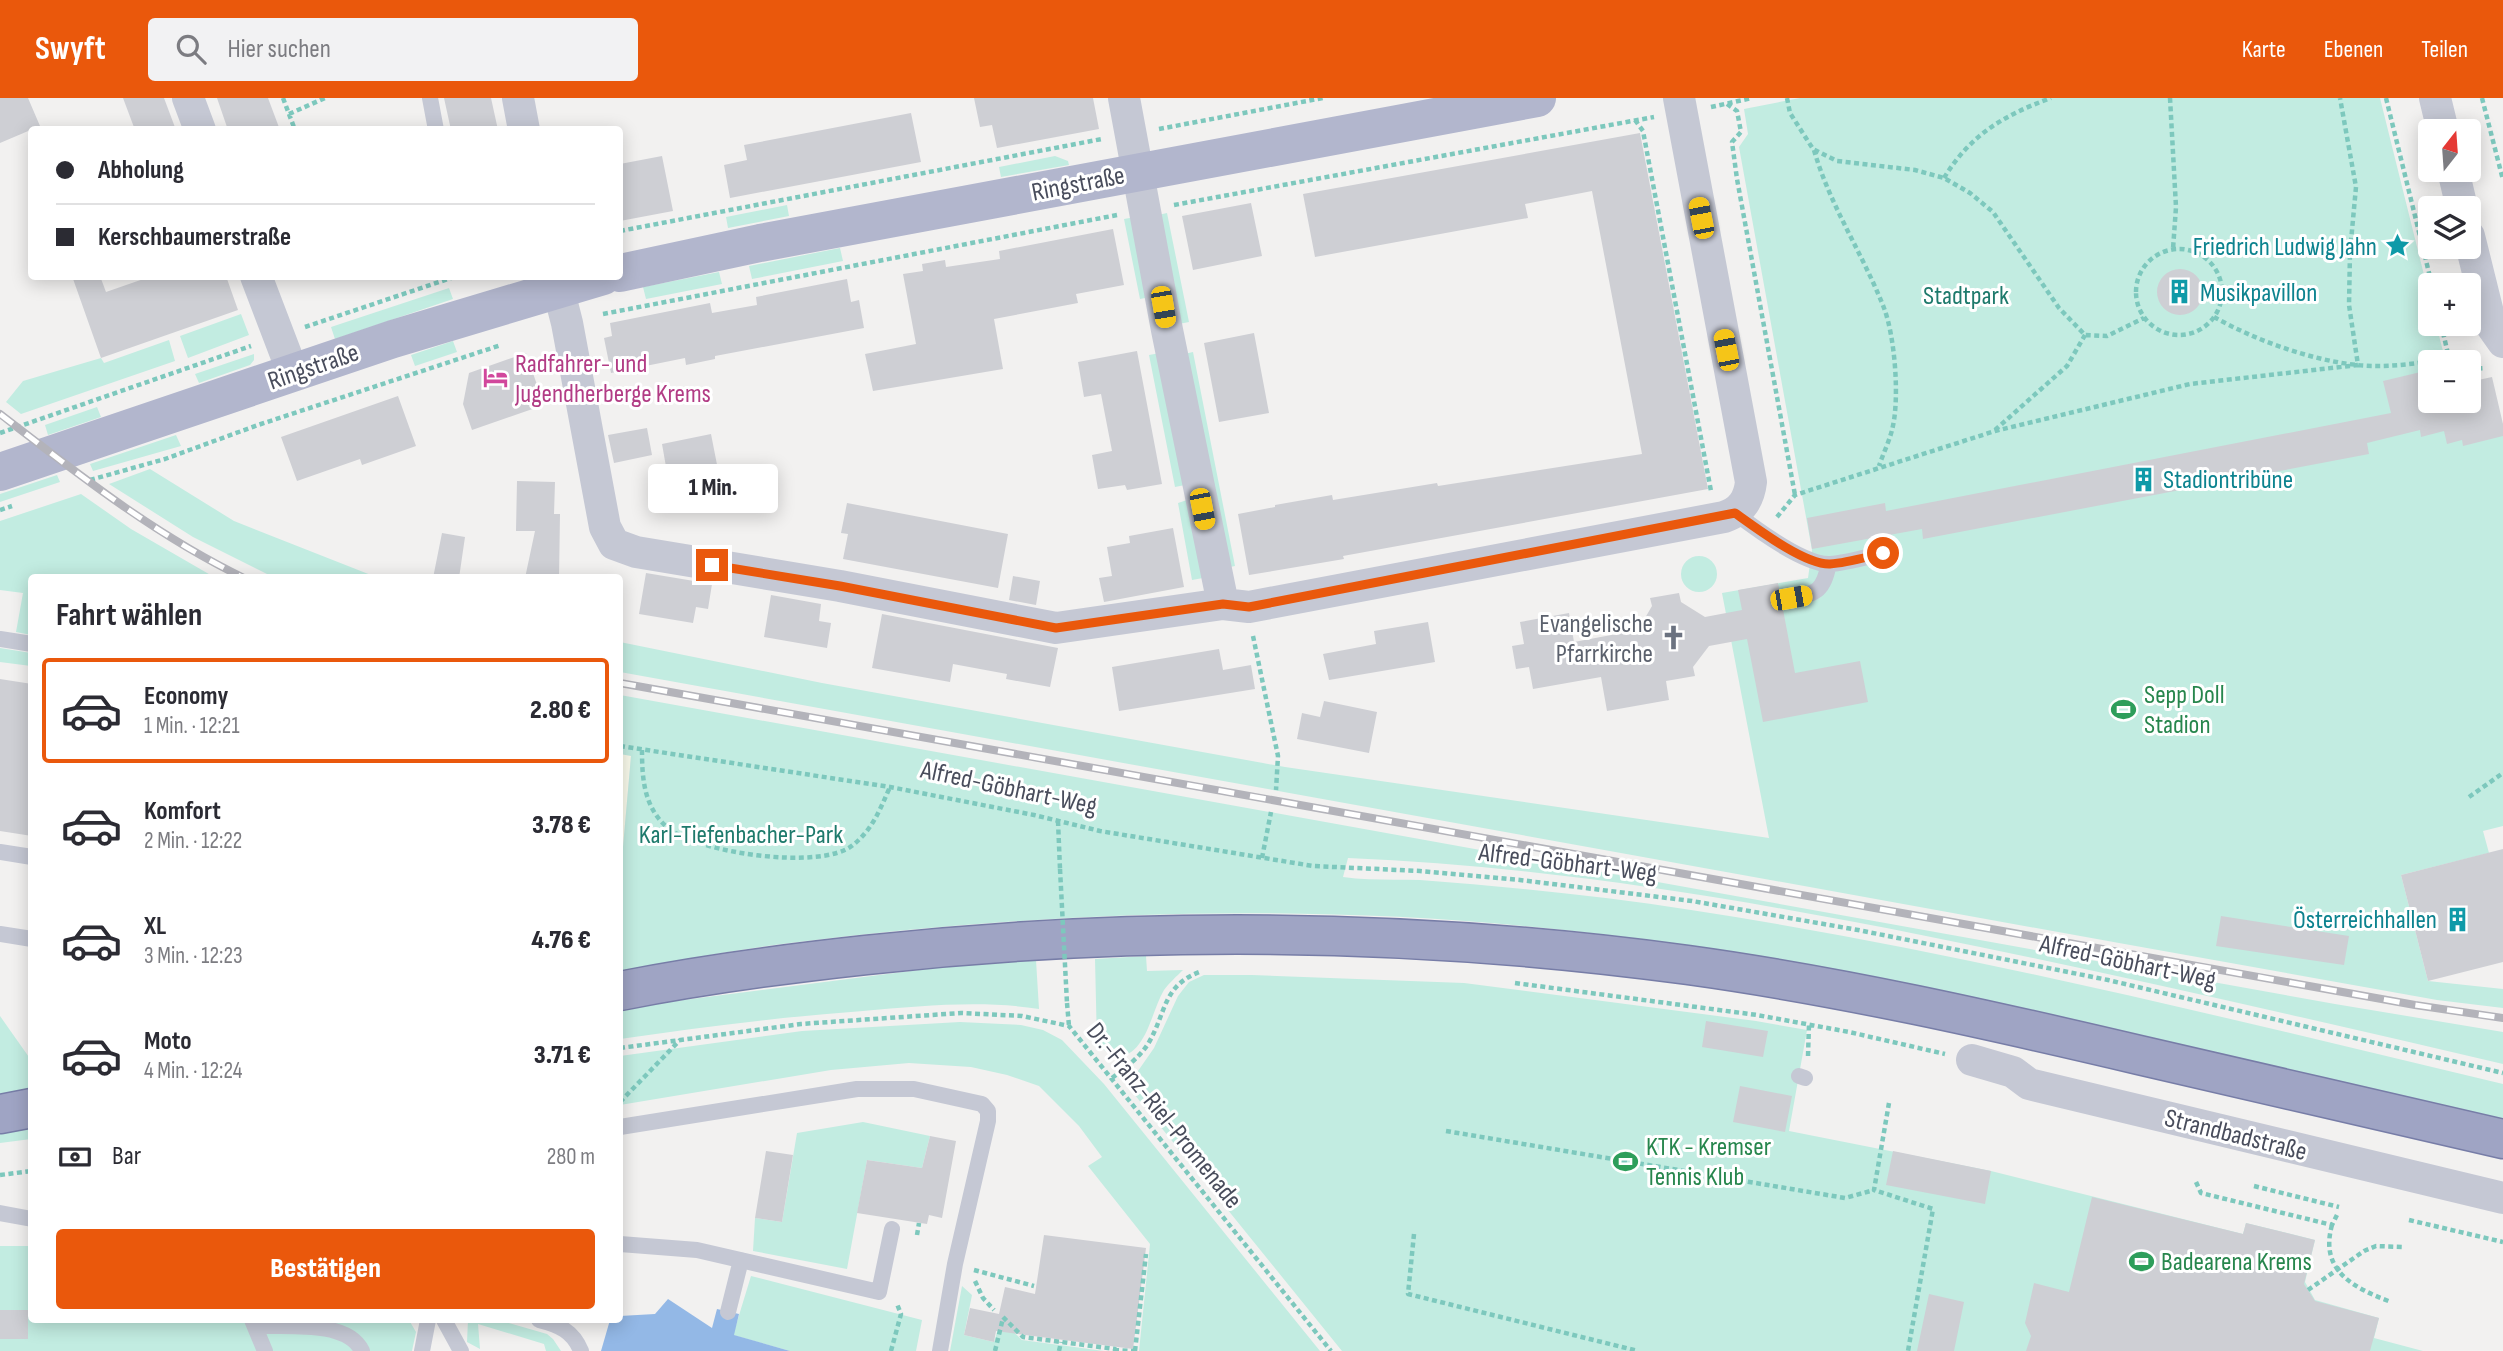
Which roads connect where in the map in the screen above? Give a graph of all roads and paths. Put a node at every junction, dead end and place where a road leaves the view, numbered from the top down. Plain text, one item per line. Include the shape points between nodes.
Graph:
1 (188, 98) edge
2 (283, 98) edge
3 (325, 98) edge
4 (430, 98) edge
5 (517, 98) edge
6 (1124, 98) edge
7 (1323, 98) edge
8 (1537, 98) edge
9 (1679, 98) edge
10 (1752, 98) edge
11 (1787, 98) edge
12 (2051, 98) edge
13 (2170, 98) edge
14 (2340, 98) edge
15 (2386, 98) edge
16 (2435, 98) edge
17 (2482, 98) edge
18 (289, 114) junction
19 (2440, 119) edge
20 (198, 126) edge
21 (294, 126) edge
22 (435, 126) edge
23 (523, 126) edge
24 (1159, 129) dead end
25 (1102, 139) dead end
26 (1813, 149) junction
27 (1138, 172) junction
28 (1944, 178) junction
29 (2503, 180) edge
30 (1118, 215) dead end
31 (1175, 219) dead end
32 (623, 230) edge
33 (2172, 249) junction
34 (2475, 259) edge
35 (623, 272) edge
36 (2428, 273) edge
37 (258, 280) edge
38 (445, 280) edge
39 (576, 280) edge
40 (556, 283) edge
41 (597, 315) dead end
42 (2214, 317) junction
43 (2144, 318) junction
44 (297, 330) dead end
45 (2085, 335) junction
46 (261, 342) dead end
47 (2503, 342) edge
48 (503, 345) dead end
49 (2418, 361) edge
50 (2358, 365) junction
51 (293, 373) junction
52 (1995, 431) junction
53 (0, 433) edge
54 (1878, 467) junction
55 (13, 468) edge
56 (85, 482) dead end
57 (1712, 493) dead end
58 (24, 502) dead end
59 (0, 510) edge
60 (1735, 513) junction
61 (1883, 553) dead end
62 (1829, 564) junction
63 (1791, 598) dead end
64 (1223, 604) junction
65 (1253, 633) dead end
66 (0, 639) edge
67 (28, 643) edge
68 (623, 747) edge
69 (642, 750) junction
70 (2503, 773) edge
71 (890, 787) junction
72 (1276, 790) dead end
73 (2469, 797) dead end
74 (1271, 812) dead end
75 (1058, 821) junction
76 (0, 852) edge
77 (28, 856) edge
78 (1262, 858) junction
79 (0, 934) edge
80 (28, 938) edge
81 (1204, 970) dead end
82 (1505, 982) dead end
83 (623, 991) edge
84 (1809, 1024) junction
85 (1069, 1026) junction
86 (681, 1038) junction
87 (1810, 1040) dead end
88 (623, 1048) edge
89 (1972, 1060) joint
90 (2503, 1073) edge
91 (1112, 1079) junction
92 (623, 1099) edge
93 (1889, 1103) dead end
94 (28, 1109) edge
95 (0, 1114) edge
96 (623, 1127) edge
97 (1446, 1131) dead end
98 (2503, 1139) edge
99 (28, 1172) edge
100 (0, 1175) edge
101 (2196, 1182) dead end
102 (2255, 1186) dead end
103 (1874, 1190) junction
104 (2503, 1198) edge
105 (2339, 1207) dead end
106 (0, 1213) edge
107 (2337, 1215) dead end
108 (28, 1218) edge
109 (2409, 1220) dead end
110 (919, 1223) dead end
111 (2332, 1225) junction
112 (892, 1229) dead end
113 (1414, 1234) dead end
114 (917, 1235) dead end
115 (2503, 1242) edge
116 (623, 1244) edge
117 (2403, 1247) dead end
118 (1146, 1254) dead end
119 (741, 1260) junction
120 (970, 1268) dead end
121 (2337, 1268) junction
122 (1034, 1286) dead end
123 (2308, 1290) dead end
124 (879, 1292) junction
125 (2391, 1302) dead end
126 (728, 1312) dead end
127 (254, 1323) edge
128 (427, 1323) edge
129 (446, 1323) edge
130 (547, 1323) edge
131 (1061, 1342) junction
132 (1115, 1350) edge
133 (265, 1351) edge
134 (362, 1351) edge
135 (422, 1351) edge
136 (461, 1351) edge
137 (581, 1351) edge
138 (891, 1351) edge
139 (940, 1351) edge
140 (995, 1351) edge
141 (1059, 1351) edge
142 (1134, 1351) edge
143 (1331, 1351) edge
144 (1638, 1351) edge
145 (1908, 1351) edge

1 - 20 street
2 - 18 path
3 - 18 path
4 - 22 lane
5 - 23 street
6 - 27 street
7 - 24 path
8 - 27 main road, Ringstraße
9 - 60 street via 1751,482 1749,496
10 - 54 path via 1726,104 1737,111 1741,132 1732,142 1737,179 1795,495
11 - 26 path via 1790,113
12 - 28 path via 2007,117 1973,139
13 - 33 path via 2176,207
14 - 50 path via 2356,187 2349,305
15 - 36 path
16 - 19 street
17 - 29 path
18 - 21 path
25 - 32 path
26 - 28 path via 1838,161
26 - 54 path via 1884,310 1896,394 1892,429
27 - 35 main road, Ringstraße
27 - 64 street
28 - 45 path via 1993,212 2059,308
30 - 41 path
31 - 57 path via 1173,205 1635,120 1643,131
33 - 42 path via 2189,250 2216,270 2221,286
33 - 43 path via 2155,256 2142,269 2136,285
34 - 47 street via 2491,325
37 - 51 street
38 - 44 path
39 - 40 main road, Ringstraße
40 - 51 main road, Ringstraße
40 - 64 street via 605,527 614,544 636,552 1056,628
42 - 43 path via 2202,328 2171,335
42 - 50 path via 2244,334
43 - 45 path via 2107,336
45 - 52 path via 2067,366
46 - 53 path
48 - 56 path
49 - 50 path
50 - 52 path via 2190,384
51 - 55 main road, Ringstraße
52 - 54 path
58 - 59 path
60 - 62 lane via 1811,561
60 - 64 street via 1249,607
61 - 62 lane
62 - 63 lane via 1824,585 1810,595
65 - 72 path via 1279,756
66 - 67 lane
68 - 69 path, Alfred-Göbhart-Weg
69 - 71 path, Alfred-Göbhart-Weg
69 - 71 path via 649,805 669,828 702,843 744,853 827,857 852,847 873,826
70 - 73 path
71 - 75 path, Alfred-Göbhart-Weg
74 - 78 path
75 - 78 path, Alfred-Göbhart-Weg
75 - 85 path, bridge
76 - 77 lane
78 - 90 path, Alfred-Göbhart-Weg via 1313,866 1520,880 1858,930 2108,980
79 - 80 lane
81 - 91 path via 1185,977 1171,992 1148,1044
82 - 84 path
83 - 98 highway via 789,963 1058,938 1186,934 1417,939 1561,950 1691,966 1941,1009
84 - 87 path
84 - 89 path
85 - 86 path, Dr.-Franz-Riel-Promenade via 1023,1016 961,1013
85 - 91 path, Dr.-Franz-Riel-Promenade
86 - 88 path, Dr.-Franz-Riel-Promenade
86 - 92 path
89 - 104 street, Strandbadstraße via 2012,1072 2029,1084
91 - 143 path, Dr.-Franz-Riel-Promenade
93 - 103 path
94 - 95 highway
96 - 139 lane via 857,1089 914,1089 982,1104 988,1121
97 - 103 path via 1845,1198
99 - 100 path
101 - 111 path via 2201,1193
102 - 105 path
103 - 145 path via 1933,1209
106 - 108 lane
107 - 111 path
109 - 115 path
110 - 114 path
111 - 121 path via 2330,1257
112 - 124 lane
113 - 144 path via 1408,1294
116 - 119 lane via 697,1250
117 - 121 path via 2376,1246
118 - 142 path
119 - 124 lane
119 - 126 lane
120 - 122 path
121 - 123 path
121 - 125 path via 2351,1285
124 - 138 path via 892,1297 901,1314
127 - 133 lane
127 - 134 lane via 342,1332 358,1342
128 - 135 lane
129 - 136 lane
130 - 137 lane via 567,1330
131 - 132 path
131 - 140 path via 1023,1337 1003,1317
131 - 141 path
132 - 142 path

